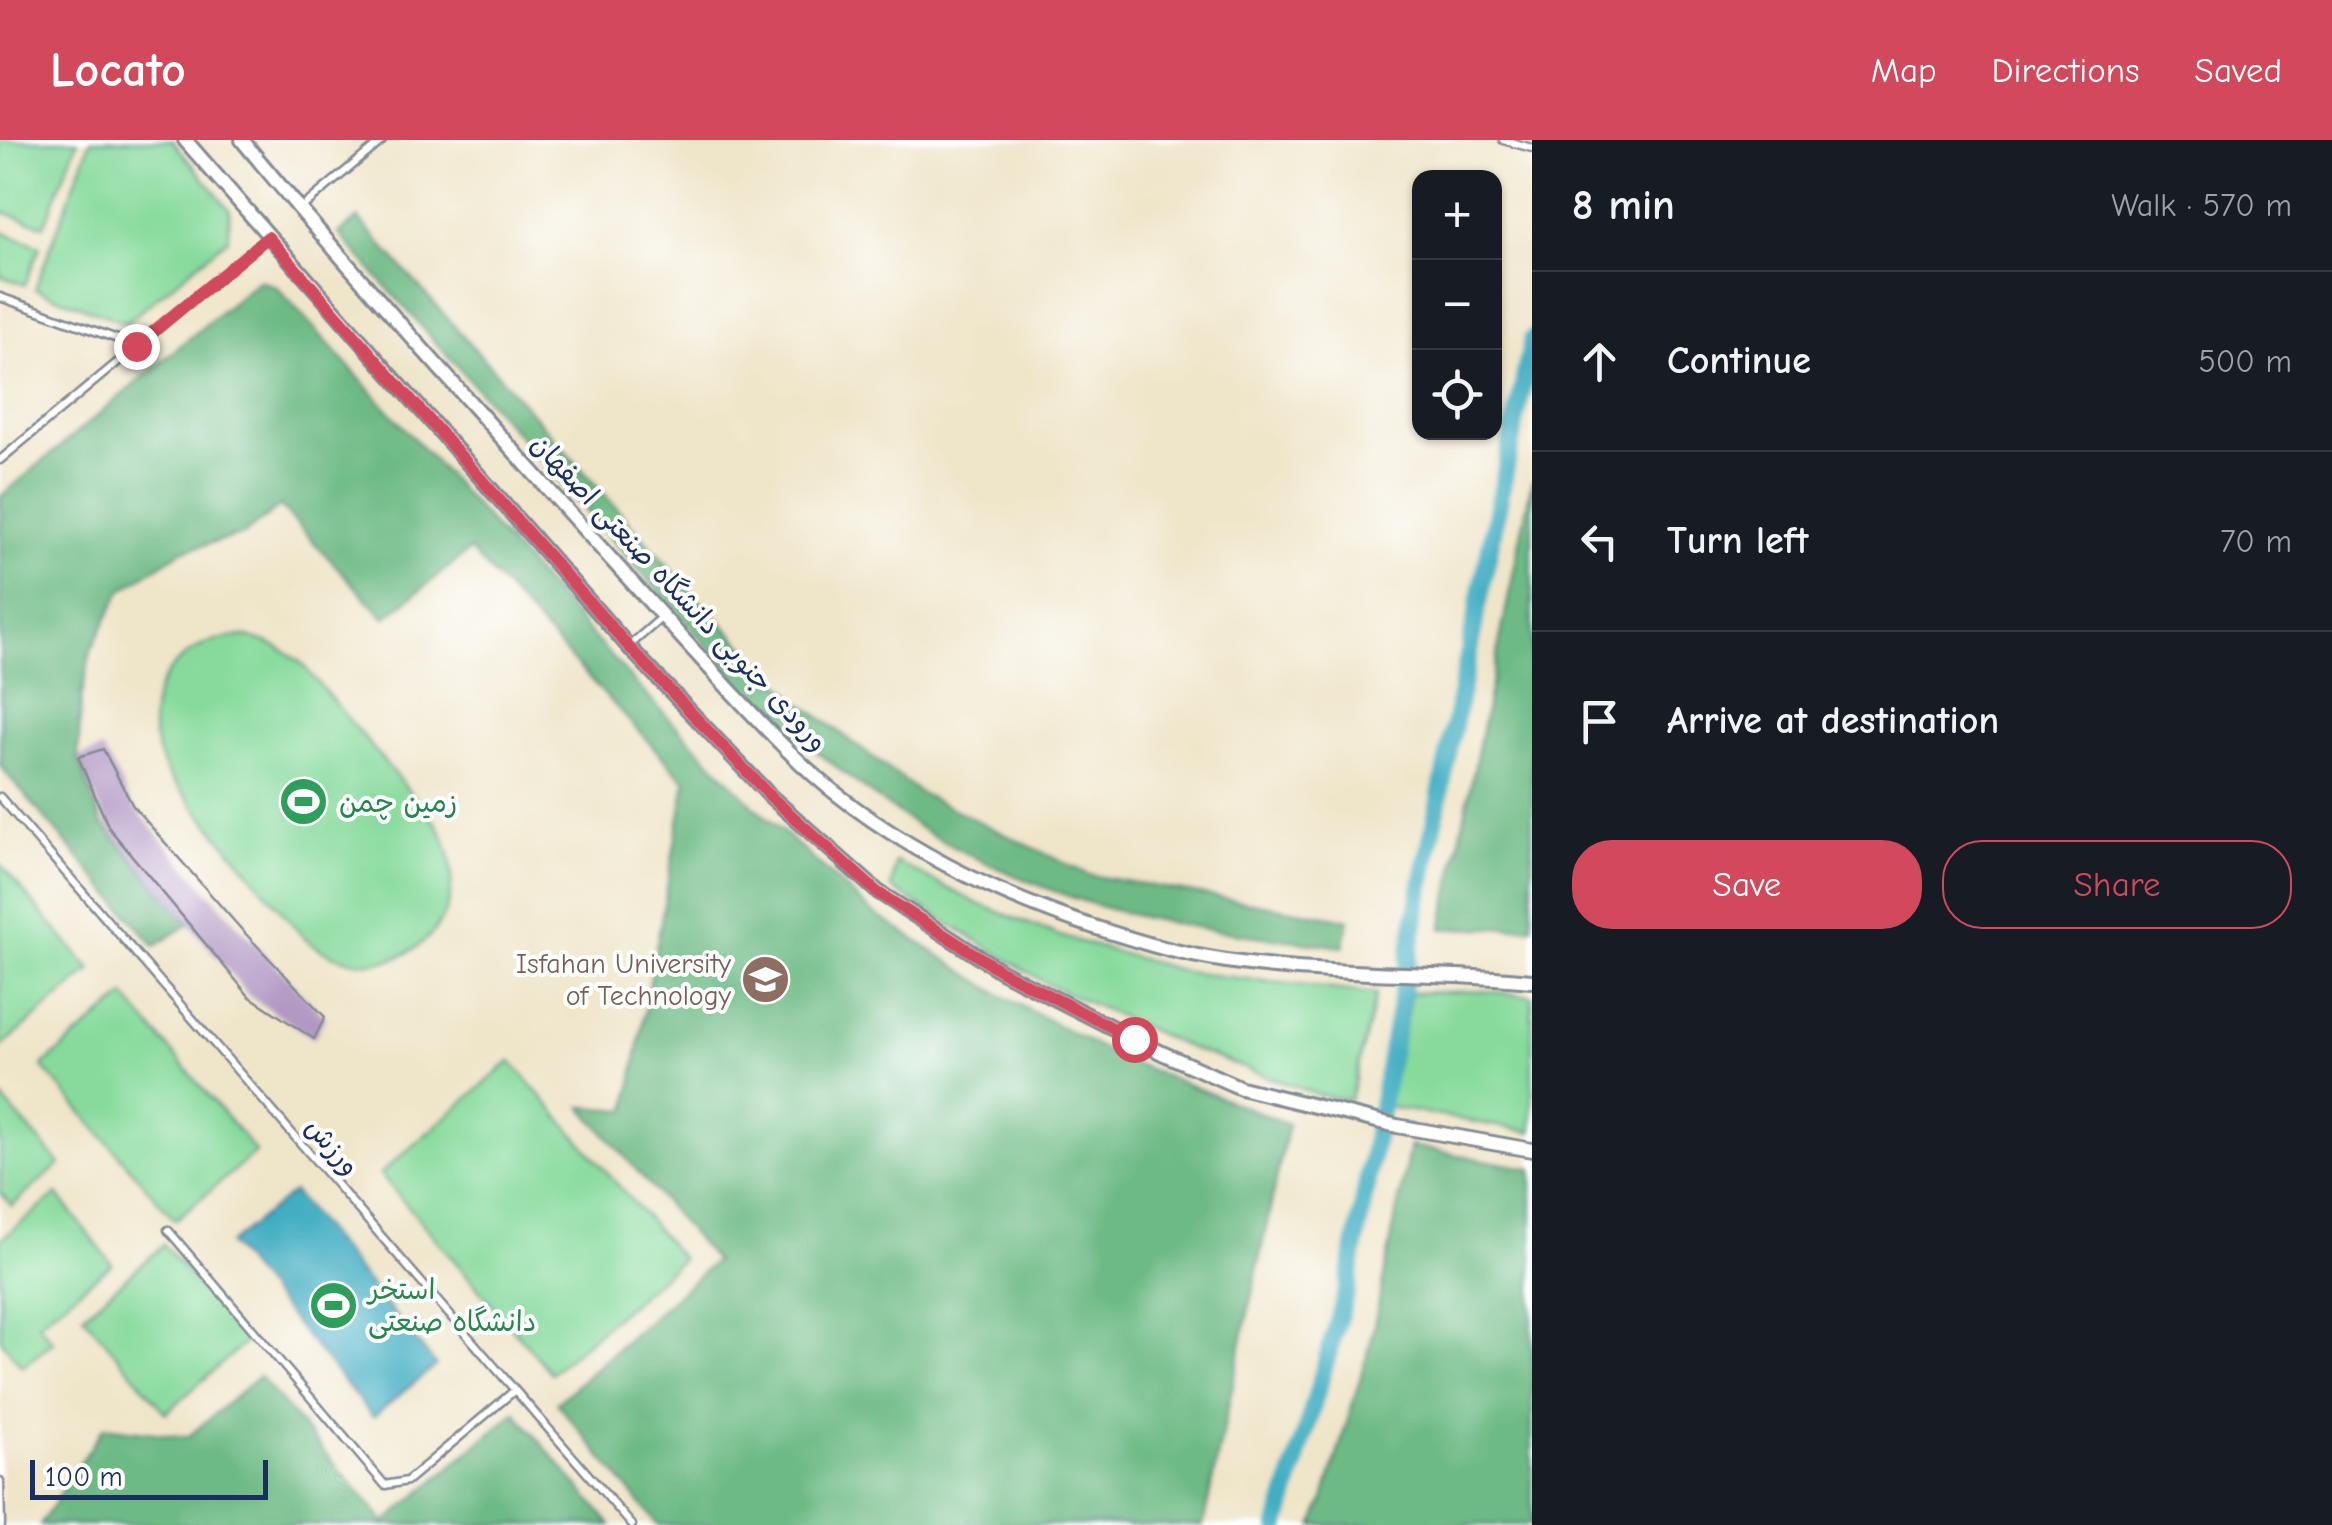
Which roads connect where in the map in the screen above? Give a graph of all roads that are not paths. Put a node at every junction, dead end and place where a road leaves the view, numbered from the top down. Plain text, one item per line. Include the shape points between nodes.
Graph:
1 (185, 140) edge
2 (242, 140) edge
3 (383, 140) edge
4 (1503, 140) edge
5 (1532, 148) edge
6 (299, 209) junction
7 (268, 237) junction
8 (0, 297) edge
9 (136, 346) junction
10 (1, 458) edge
11 (662, 616) junction
12 (628, 646) junction
13 (0, 797) edge
14 (1532, 980) edge
15 (1532, 1150) edge
16 (168, 1230) dead end
17 (515, 1390) junction
18 (0, 1482) edge
19 (0, 1525) edge
20 (632, 1525) edge

1 - 7 street
2 - 6 street, ورودی جنوبی دانشگاه صنعتی اصفهان
3 - 6 lane
4 - 5 lane
6 - 11 street, ورودی جنوبی دانشگاه صنعتی اصفهان
7 - 9 lane
7 - 12 street
8 - 9 lane
9 - 10 lane
11 - 12 lane
11 - 14 street, ورودی جنوبی دانشگاه صنعتی اصفهان via 824,783 943,865 1021,901 1155,946 1252,964
12 - 15 street via 770,796 877,892 1001,971 1242,1088
13 - 17 lane, ورزش
16 - 17 lane via 384,1485 407,1481
17 - 20 lane, ورزش
18 - 19 lane

